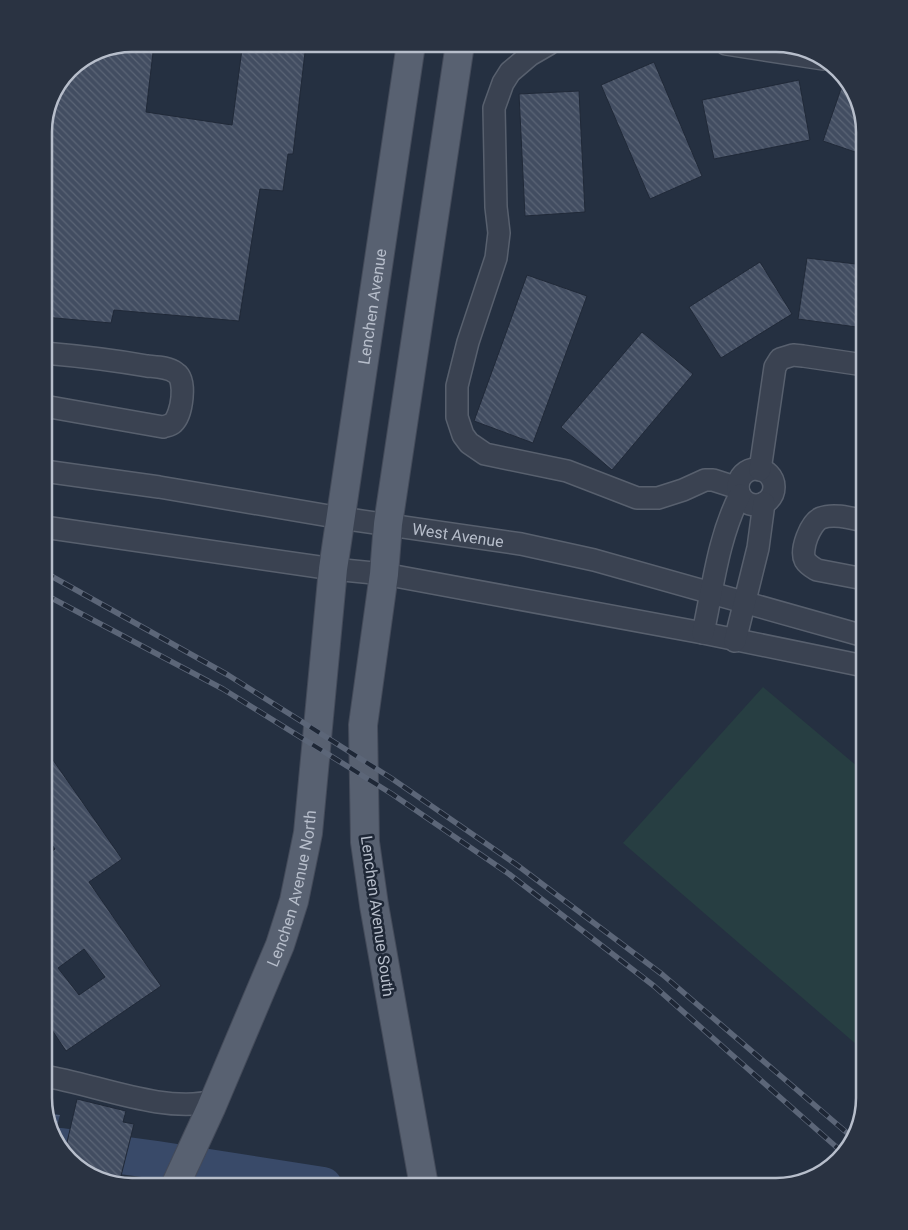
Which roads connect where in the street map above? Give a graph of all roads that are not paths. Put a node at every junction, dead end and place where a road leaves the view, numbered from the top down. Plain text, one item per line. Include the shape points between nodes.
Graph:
1 (410, 52) edge
2 (459, 53) edge
3 (534, 53) edge
4 (53, 354) edge
5 (856, 363) edge
6 (53, 408) edge
7 (760, 470) junction
8 (53, 472) edge
9 (739, 492) junction
10 (764, 503) junction
11 (341, 518) junction
12 (856, 519) edge
13 (388, 524) junction
14 (53, 528) edge
15 (333, 569) junction
16 (384, 574) junction
17 (856, 577) edge
18 (712, 594) junction
19 (745, 604) junction
20 (703, 633) junction
21 (856, 634) edge
22 (736, 640) junction
23 (856, 664) edge
24 (52, 1078) edge
25 (212, 1104) junction
26 (422, 1174) edge
27 (179, 1177) edge

1 - 11 main road, Lenchen Avenue
2 - 13 main road
3 - 9 street via 510,72 494,108 499,233 496,258 457,386 457,417 462,435 485,454 567,471 638,498 658,498 705,480 713,480
4 - 6 street via 168,369 178,374 183,394 179,415 173,424 163,427
5 - 7 street via 793,355 780,359 775,367
7 - 9 street via 751,470 740,478
7 - 10 street via 769,475 774,485 772,496
8 - 11 street, West Avenue
9 - 10 street via 748,504
9 - 18 street via 724,535
10 - 19 street
11 - 13 street, West Avenue
11 - 15 main road, Lenchen Avenue
12 - 17 street via 820,518 808,532 804,556 817,570
13 - 16 main road, Lenchen Avenue South
13 - 18 street, West Avenue via 521,544 594,560
14 - 15 street
15 - 16 street
15 - 25 main road, Lenchen Avenue North via 308,833 294,901 280,945
16 - 20 street
16 - 26 main road, Lenchen Avenue South via 363,724 365,842
18 - 19 street, West Avenue
18 - 20 street
19 - 21 street, West Avenue
19 - 22 street
20 - 22 street
22 - 23 street
24 - 25 street via 170,1103
25 - 27 main road, Lenchen Avenue North

